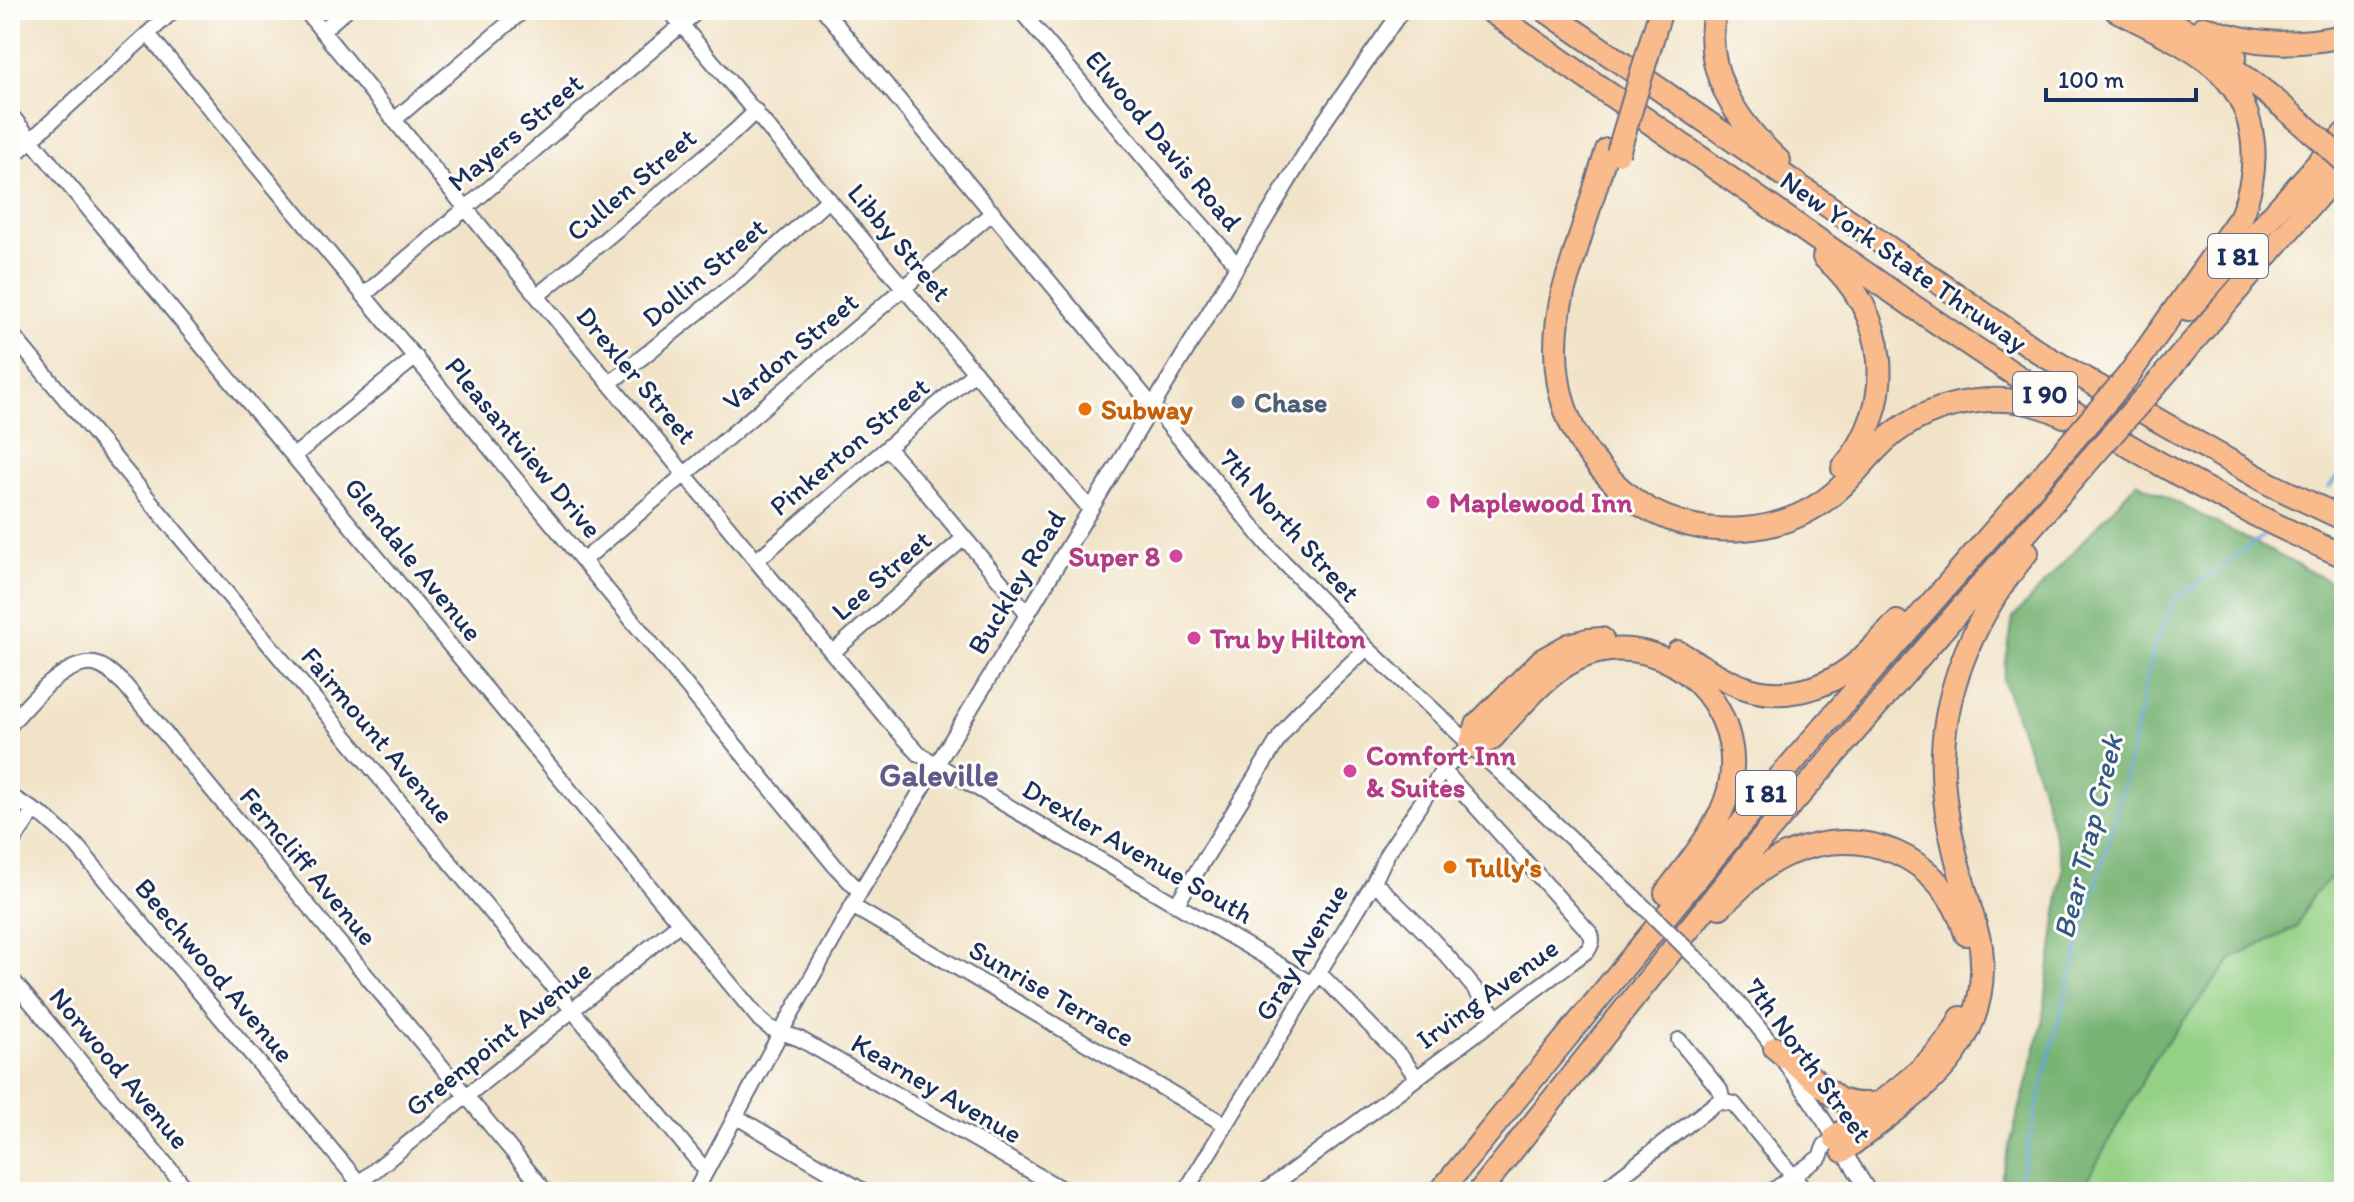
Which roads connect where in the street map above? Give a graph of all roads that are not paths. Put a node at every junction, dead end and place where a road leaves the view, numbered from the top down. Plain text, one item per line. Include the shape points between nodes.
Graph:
1 (174, 10) edge
2 (305, 10) edge
3 (346, 10) edge
4 (524, 10) edge
5 (669, 10) edge
6 (699, 10) edge
7 (824, 10) edge
8 (1020, 10) edge
9 (1402, 10) edge
10 (1489, 10) edge
11 (1545, 10) edge
12 (1649, 10) edge
13 (1661, 10) edge
14 (1716, 10) edge
15 (2155, 10) edge
16 (2165, 10) edge
17 (2119, 12) edge
18 (682, 25) junction
19 (322, 31) junction
20 (148, 34) junction
21 (2344, 36) edge
22 (1647, 38) junction
23 (756, 111) junction
24 (10, 114) edge
25 (394, 120) junction
26 (2330, 135) edge
27 (32, 140) junction
28 (2344, 146) edge
29 (1613, 152) junction
30 (10, 159) edge
31 (2344, 164) edge
32 (2344, 178) edge
33 (829, 199) junction
34 (1765, 202) junction
35 (465, 207) junction
36 (993, 212) junction
37 (1842, 218) junction
38 (2288, 231) junction
39 (1238, 266) junction
40 (904, 287) junction
41 (365, 294) junction
42 (537, 296) junction
43 (10, 332) edge
44 (416, 357) junction
45 (975, 372) junction
46 (2128, 376) junction
47 (610, 383) junction
48 (1153, 406) junction
49 (887, 448) junction
50 (295, 455) junction
51 (2091, 458) junction
52 (685, 474) junction
53 (2044, 474) junction
54 (2200, 486) junction
55 (1090, 509) junction
56 (2344, 519) edge
57 (964, 538) junction
58 (2344, 556) edge
59 (584, 560) junction
60 (757, 560) junction
61 (1028, 614) junction
62 (1367, 648) junction
63 (833, 652) junction
64 (10, 725) edge
65 (1470, 746) junction
66 (936, 765) junction
67 (1443, 770) junction
68 (10, 796) edge
69 (34, 810) junction
70 (10, 846) edge
71 (1374, 882) junction
72 (860, 892) junction
73 (1176, 905) junction
74 (852, 906) junction
75 (680, 923) junction
76 (10, 977) edge
77 (1315, 978) junction
78 (1648, 978) junction
79 (573, 1011) junction
80 (1496, 1018) junction
81 (781, 1032) junction
82 (1679, 1040) dead end
83 (1775, 1048) junction
84 (1416, 1077) junction
85 (467, 1098) junction
86 (1723, 1102) junction
87 (1879, 1103) junction
88 (735, 1116) junction
89 (1498, 1120) junction
90 (1226, 1125) junction
91 (1839, 1144) junction
92 (706, 1171) junction
93 (1793, 1177) junction
94 (358, 1189) edge
95 (1607, 1190) edge
96 (189, 1192) edge
97 (546, 1192) edge
98 (695, 1192) edge
99 (865, 1192) edge
100 (1067, 1192) edge
101 (1185, 1192) edge
102 (1264, 1192) edge
103 (1440, 1192) edge
104 (1479, 1192) edge
105 (1771, 1192) edge
106 (1806, 1192) edge
107 (1869, 1192) edge

1 - 20 street
2 - 19 street, Drexler Street
3 - 19 street
4 - 25 street
5 - 18 street, Libby Street
6 - 18 street, Mayers Street
7 - 36 street, 7th North Street
8 - 39 street, Elwood Davis Road
9 - 39 street, Buckley Road via 1324,122
10 - 34 highway, New York State Thruway / I 90
11 - 37 highway, New York State Thruway / I 90
12 - 22 highway
13 - 22 highway
14 - 37 highway via 1713,45 1735,113
15 - 26 highway via 2249,65
16 - 21 highway via 2217,32 2272,44
17 - 26 highway via 2236,69
17 - 46 highway via 2181,44 2221,73 2250,122 2255,169 2241,216
18 - 23 street, Libby Street
18 - 35 street, Mayers Street
19 - 25 street, Drexler Street
20 - 27 street
20 - 41 street, Pleasantview Drive
22 - 29 highway, bridge
23 - 33 street, Libby Street
23 - 42 street, Cullen Street
24 - 27 street, Glendale Avenue
25 - 35 street, Drexler Street
26 - 28 highway
26 - 31 highway, bridge
26 - 46 highway, I 81 via 2219,278
27 - 30 street
27 - 50 street, Glendale Avenue
29 - 34 highway via 1568,337 1570,380 1577,408 1601,454 1656,501 1702,517 1757,517 1808,497 1850,459 1874,410 1880,363 1877,338 1859,295 1841,271
29 - 54 highway via 1563,292 1554,359 1576,436 1609,478 1648,509 1699,528 1732,531 1785,520 1832,495 1905,425 1966,401 2023,403 2056,412
31 - 38 highway, I 81
32 - 38 highway
33 - 40 street, Libby Street
33 - 47 street, Dollin Street
34 - 54 highway, New York State Thruway / I 90 via 1963,341
35 - 41 street, Mayers Street
35 - 42 street, Drexler Street
36 - 40 street, Vardon Street
36 - 48 street, 7th North Street
37 - 56 highway, New York State Thruway / I 90 via 2045,356 2270,484
38 - 51 highway, I 81, bridge
39 - 48 street, Buckley Road
40 - 45 street, Libby Street
40 - 52 street, Vardon Street
41 - 44 street, Pleasantview Drive
42 - 47 street, Drexler Street
43 - 79 street, Fairmount Avenue
44 - 50 street
44 - 59 street, Pleasantview Drive
45 - 49 street, Pinkerton Street
45 - 55 street, Libby Street
46 - 53 highway, I 81, bridge
47 - 52 street, Drexler Street
48 - 55 street, Buckley Road
48 - 62 street, 7th North Street via 1273,551
49 - 57 street
49 - 60 street, Pinkerton Street
50 - 75 street, Glendale Avenue
51 - 78 highway, I 81
51 - 91 highway via 1987,610 1953,685 1943,733 1951,830 1981,947 1976,1016 1956,1055 1940,1072
52 - 59 street, Vardon Street
52 - 60 street, Drexler Street
53 - 65 highway via 2014,497 1853,666 1825,684 1762,692 1723,679 1664,645 1636,639 1588,640 1542,660 1477,725
53 - 89 highway, I 81 via 1772,786
54 - 58 highway, New York State Thruway / I 90
55 - 61 street, Buckley Road
57 - 61 street
57 - 63 street, Lee Street
59 - 72 street, Pleasantview Drive
60 - 63 street, Drexler Street
61 - 66 street, Buckley Road
62 - 65 street, 7th North Street
62 - 73 street via 1280,737
63 - 66 street, Drexler Street via 888,720
64 - 85 street, Ferncliff Avenue via 37,694 78,666 94,664 109,671
65 - 67 street, Gray Avenue
65 - 83 street, 7th North Street, bridge via 1705,967
65 - 89 highway via 1491,740 1547,679 1567,665 1604,650 1632,651 1654,655 1698,682 1720,710 1732,756 1728,792 1709,834
66 - 72 street, Buckley Road
66 - 73 street, Drexler Avenue South
67 - 71 street, Gray Avenue
67 - 80 street, Irving Avenue via 1593,937 1588,950
68 - 69 street, Beechwood Avenue
69 - 70 street
69 - 94 street, Beechwood Avenue via 76,845
71 - 77 street, Gray Avenue
71 - 80 street
72 - 74 street, Buckley Road
73 - 77 street, Drexler Avenue South
74 - 81 street, Buckley Road
74 - 90 street, Sunrise Terrace
75 - 79 street, Greenpoint Avenue
75 - 81 street, Glendale Avenue via 760,1020
76 - 96 street, Norwood Avenue
77 - 84 street, Drexler Avenue South
77 - 90 street, Gray Avenue
78 - 87 highway via 1760,870 1785,855 1831,841 1856,841 1898,853 1930,874 1962,919 1971,951 1971,985 1957,1027 1941,1049
78 - 104 highway, I 81
79 - 85 street, Greenpoint Avenue
79 - 92 street, Fairmount Avenue
80 - 84 street, Irving Avenue
81 - 88 street, Buckley Road
81 - 100 street, Kearney Avenue
82 - 86 street via 1720,1090
83 - 87 highway via 1838,1099
83 - 91 street, 7th North Street
84 - 102 street, Irving Avenue
85 - 94 street, Greenpoint Avenue
85 - 97 street, Ferncliff Avenue
86 - 93 street via 1734,1104
86 - 95 street
87 - 91 highway
88 - 92 street, Buckley Road
88 - 99 street
89 - 103 highway, I 81
90 - 101 street, Gray Avenue
91 - 93 street via 1833,1156 1820,1157
91 - 107 street, 7th North Street
92 - 98 street, Buckley Road
93 - 105 street
93 - 106 street

